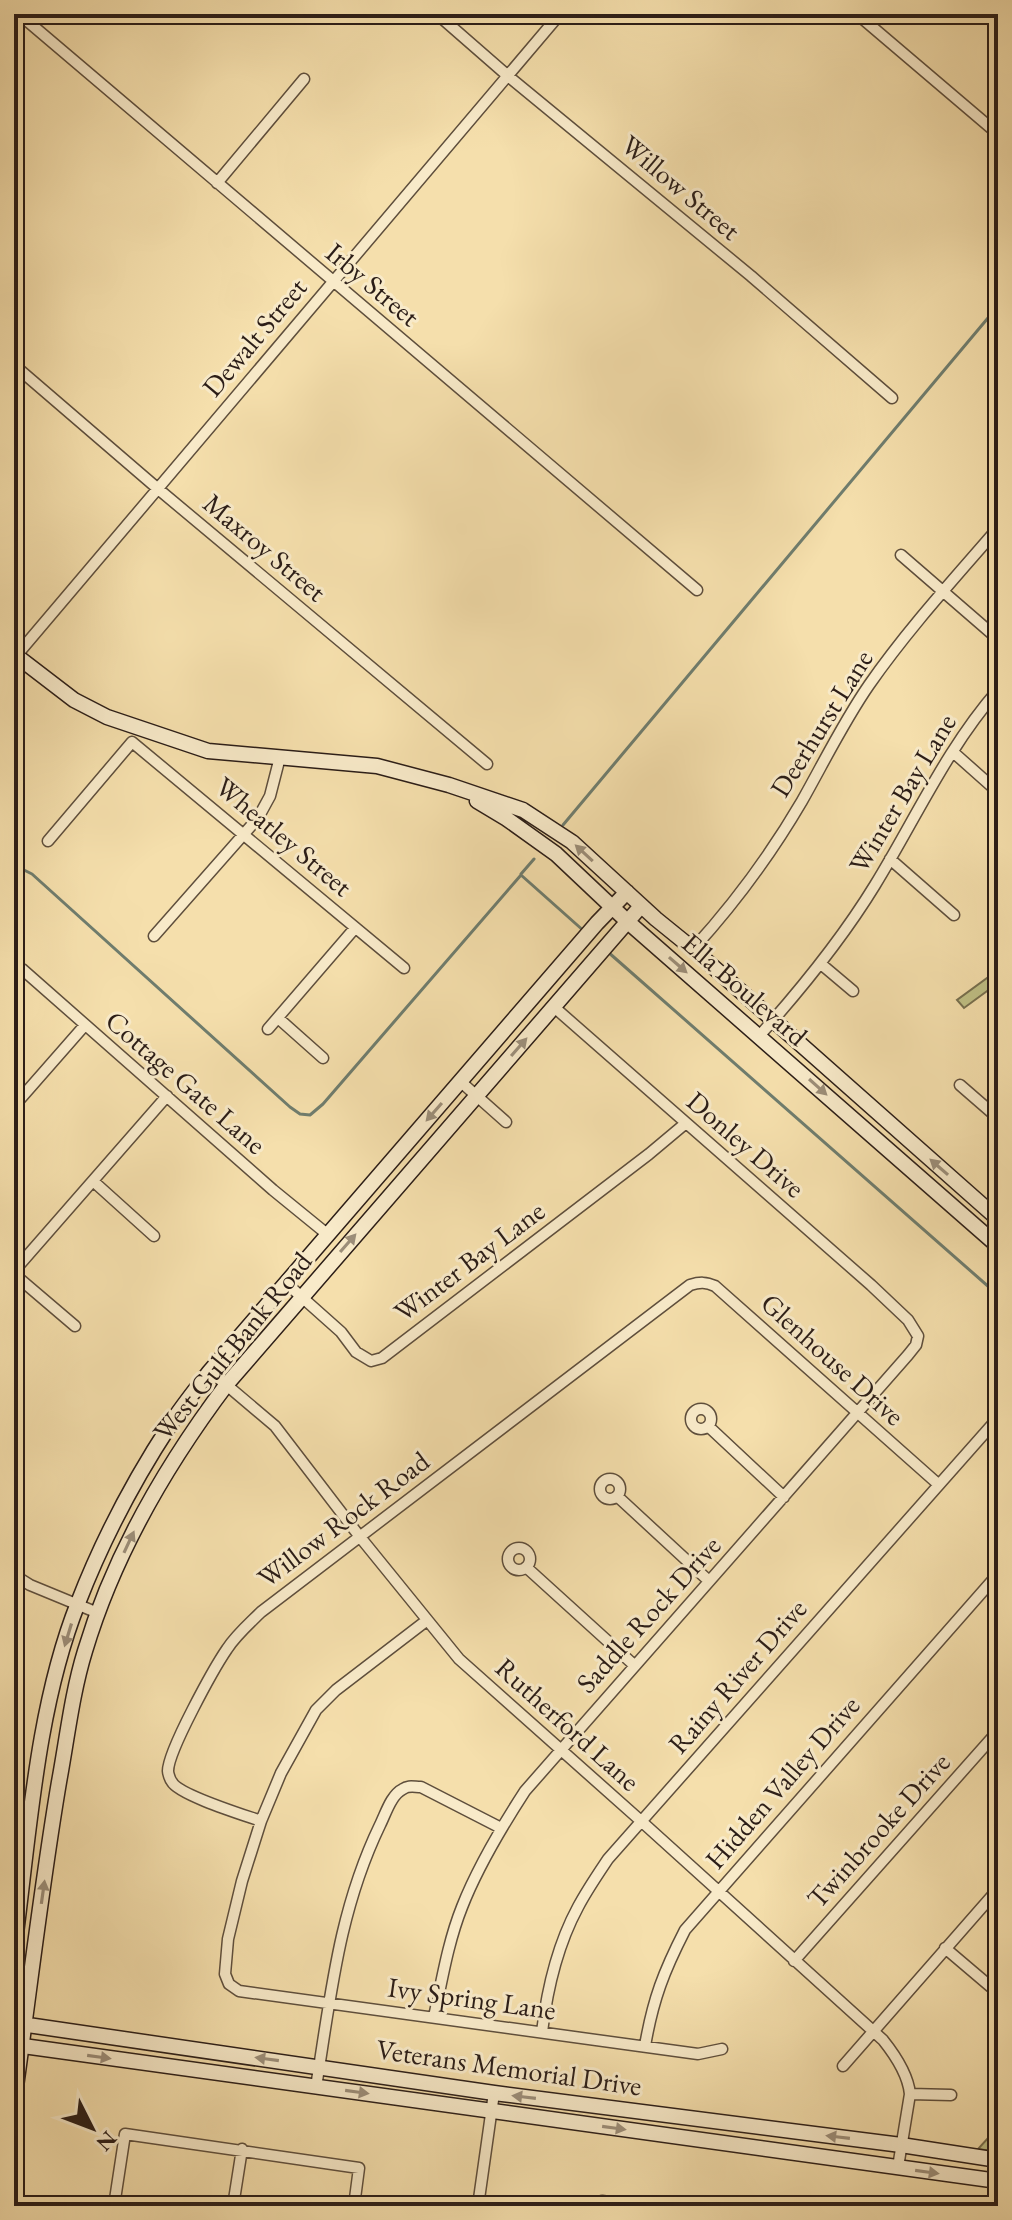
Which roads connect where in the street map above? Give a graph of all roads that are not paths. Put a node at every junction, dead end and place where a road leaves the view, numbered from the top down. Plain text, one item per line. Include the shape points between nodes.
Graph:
1 (19, 14) edge
2 (437, 14) edge
3 (560, 14) edge
4 (857, 14) edge
5 (508, 76) junction
6 (304, 79) dead end
7 (998, 134) edge
8 (217, 183) junction
9 (333, 281) junction
10 (14, 365) edge
11 (892, 398) dead end
12 (157, 488) junction
13 (998, 528) edge
14 (901, 555) dead end
15 (697, 590) dead end
16 (943, 591) junction
17 (998, 639) edge
18 (15, 655) edge
19 (998, 690) edge
20 (953, 752) junction
21 (280, 757) junction
22 (487, 764) dead end
23 (449, 785) junction
24 (998, 792) edge
25 (243, 836) junction
26 (48, 841) dead end
27 (890, 859) junction
28 (627, 892) junction
29 (641, 906) junction
30 (612, 907) junction
31 (954, 915) dead end
32 (628, 922) junction
33 (355, 928) junction
34 (154, 936) dead end
35 (693, 949) junction
36 (821, 964) junction
37 (14, 965) edge
38 (404, 968) dead end
39 (853, 991) dead end
40 (554, 1007) junction
41 (278, 1018) junction
42 (773, 1021) junction
43 (85, 1025) junction
44 (268, 1029) dead end
45 (760, 1035) junction
46 (323, 1058) dead end
47 (461, 1082) junction
48 (960, 1085) dead end
49 (167, 1096) junction
50 (476, 1096) junction
51 (14, 1106) edge
52 (998, 1118) edge
53 (506, 1122) dead end
54 (686, 1123) junction
55 (93, 1181) junction
56 (998, 1219) edge
57 (327, 1234) junction
58 (154, 1236) dead end
59 (998, 1246) edge
60 (14, 1272) edge
61 (286, 1283) junction
62 (691, 1285) joint
63 (302, 1296) junction
64 (905, 1317) joint
65 (75, 1326) dead end
66 (210, 1371) junction
67 (227, 1384) junction
68 (857, 1414) junction
69 (996, 1419) edge
70 (708, 1426) dead end
71 (140, 1474) junction
72 (159, 1483) junction
73 (938, 1484) junction
74 (617, 1496) dead end
75 (784, 1497) junction
76 (360, 1537) junction
77 (526, 1567) dead end
78 (998, 1574) edge
79 (14, 1575) edge
80 (709, 1581) junction
81 (77, 1604) junction
82 (98, 1613) junction
83 (426, 1621) junction
84 (634, 1665) junction
85 (998, 1731) edge
86 (559, 1749) junction
87 (33, 1806) junction
88 (55, 1810) junction
89 (261, 1821) junction
90 (641, 1821) junction
91 (501, 1828) junction
92 (998, 1889) edge
93 (718, 1891) junction
94 (945, 1948) junction
95 (14, 1949) edge
96 (794, 1961) junction
97 (998, 1993) edge
98 (329, 2003) junction
99 (434, 2017) junction
100 (19, 2024) edge
101 (872, 2031) junction
102 (542, 2032) junction
103 (18, 2046) edge
104 (645, 2046) junction
105 (180, 2047) junction
106 (722, 2049) dead end
107 (843, 2066) dead end
108 (176, 2067) junction
109 (320, 2067) junction
110 (316, 2087) junction
111 (494, 2093) junction
112 (910, 2094) junction
113 (951, 2095) dead end
114 (14, 2101) edge
115 (491, 2111) junction
116 (699, 2119) junction
117 (697, 2140) junction
118 (901, 2145) junction
119 (242, 2149) junction
120 (998, 2160) edge
121 (898, 2167) junction
122 (998, 2181) edge
123 (601, 2203) edge
124 (114, 2206) edge
125 (233, 2206) edge
126 (354, 2206) edge
127 (478, 2206) edge
128 (639, 2206) edge

1 - 8 street, Irby Street
2 - 5 street, Willow Street
3 - 5 street, Dewalt Street
4 - 7 street
5 - 9 street, Dewalt Street
5 - 11 street, Willow Street
6 - 8 street
8 - 9 street, Irby Street
9 - 12 street, Dewalt Street
9 - 15 street, Irby Street
10 - 12 street, Maxroy Street
12 - 18 street, Dewalt Street
12 - 22 street, Maxroy Street
13 - 16 street, Deerhurst Lane
14 - 16 street
16 - 17 street
16 - 35 street, Deerhurst Lane via 869,685 763,862
18 - 21 main road, Ella Boulevard via 74,700 107,717 208,751
19 - 20 street, Winter Bay Lane
20 - 24 street
20 - 27 street, Winter Bay Lane
21 - 23 main road, Ella Boulevard via 377,766
21 - 25 street via 270,796
28 -> 23 main road, Ella Boulevard via 572,842 523,810
23 - 30 main road, Ella Boulevard via 556,854
25 - 26 street, Wheatley Street via 132,742
25 - 33 street, Wheatley Street
25 - 34 street
27 - 31 street
27 - 36 street, Winter Bay Lane
28 - 29 main road, Ella Boulevard
28 - 30 main road, West Gulf Bank Road
29 - 32 main road, West Gulf Bank Road
29 - 35 main road, Ella Boulevard
30 - 32 main road, Ella Boulevard
30 - 47 main road, West Gulf Bank Road
32 - 40 main road, West Gulf Bank Road
32 -> 45 main road, Ella Boulevard
33 - 38 street, Wheatley Street
33 - 41 street
35 - 42 main road, Ella Boulevard
36 - 39 street
36 - 42 street, Winter Bay Lane
37 - 43 street, Cottage Gate Lane
50 -> 40 main road, West Gulf Bank Road
40 - 54 street, Donley Drive
41 - 44 street
41 - 46 street
42 - 45 street, Winter Bay Lane
56 -> 42 main road, Ella Boulevard
43 - 49 street, Cottage Gate Lane
43 - 51 street
45 -> 59 main road, Ella Boulevard
47 - 50 street
47 -> 57 main road, West Gulf Bank Road
48 - 52 street
49 - 55 street
49 - 57 street, Cottage Gate Lane
50 - 53 street
63 -> 50 main road, West Gulf Bank Road
54 - 63 street, Winter Bay Lane via 382,1358 371,1361 356,1352
54 - 64 street, Donley Drive
55 - 58 street
55 - 60 street
57 - 61 main road, West Gulf Bank Road
60 - 65 street
61 - 63 street, Winter Bay Lane
61 - 66 main road, West Gulf Bank Road
62 - 68 street, Glenhouse Drive via 715,1286
62 - 76 street, Willow Rock Road
63 - 67 main road, West Gulf Bank Road
64 - 68 street, Saddle Rock Drive via 918,1336 916,1345
66 - 67 street, Rutherford Lane
66 - 71 main road, West Gulf Bank Road
67 - 72 main road, West Gulf Bank Road
67 - 76 street, Rutherford Lane via 275,1426
68 - 73 street, Glenhouse Drive
68 - 75 street, Saddle Rock Drive
69 - 73 street, Rainy River Drive
70 - 75 street
71 - 72 main road
71 - 81 main road, West Gulf Bank Road
82 -> 72 main road, West Gulf Bank Road
73 - 90 street, Rainy River Drive
74 - 80 street
75 - 80 street, Saddle Rock Drive
76 - 83 street, Rutherford Lane
76 - 89 street, Willow Rock Road via 242,1630 215,1669 170,1760 168,1772 176,1788
77 - 84 street
78 - 93 street, Hidden Valley Drive
79 - 81 street
80 - 84 street, Saddle Rock Drive
81 - 82 street
81 -> 87 main road, West Gulf Bank Road via 51,1697
82 - 88 main road, West Gulf Bank Road via 79,1675
83 - 86 street, Rutherford Lane via 459,1659
83 - 89 street via 316,1710
84 - 86 street, Saddle Rock Drive
85 - 96 street, Twinbrooke Drive
86 - 90 street, Rutherford Lane
86 - 91 street, Saddle Rock Drive
87 - 88 main road
87 - 95 main road, West Gulf Bank Road
100 -> 88 main road, West Gulf Bank Road
89 - 98 street, Ivy Spring Lane via 228,1939 229,1984 239,1991
90 - 93 street, Rutherford Lane
90 - 102 street, Rainy River Drive via 608,1859 577,1909 554,1969
91 - 98 street via 421,1787 401,1789 358,1874
91 - 99 street, Saddle Rock Drive via 461,1909
92 - 94 street
93 - 96 street, Rutherford Lane
93 - 104 street, Hidden Valley Drive via 685,1930 663,1973
94 - 97 street
94 - 101 street
96 - 101 street, Rutherford Lane
98 - 99 street, Ivy Spring Lane
98 - 109 street
99 - 102 street, Ivy Spring Lane
100 - 103 main road, West Gulf Bank Road
100 - 105 main road, Veterans Memorial Drive
101 - 107 street
101 - 112 street, Rutherford Lane via 893,2053
102 - 104 street, Ivy Spring Lane
103 -> 108 main road, Veterans Memorial Drive
103 - 114 main road, West Gulf Bank Road
104 - 106 street, Ivy Spring Lane via 698,2054
105 - 108 main road
109 -> 105 main road, Veterans Memorial Drive
108 - 110 main road, Veterans Memorial Drive
109 - 110 street
109 - 111 main road, Veterans Memorial Drive
110 -> 115 main road, Veterans Memorial Drive
111 - 115 street
116 -> 111 main road, Veterans Memorial Drive
112 - 113 street
112 - 118 street
115 -> 117 main road, Veterans Memorial Drive
115 - 127 street
116 - 117 main road
118 -> 116 main road, Veterans Memorial Drive
117 - 121 main road, Veterans Memorial Drive
118 - 120 main road, Veterans Memorial Drive
118 - 121 street
119 - 124 street via 125,2134
119 - 125 street
119 - 126 street via 359,2168
121 -> 122 main road, Veterans Memorial Drive
123 - 128 street

